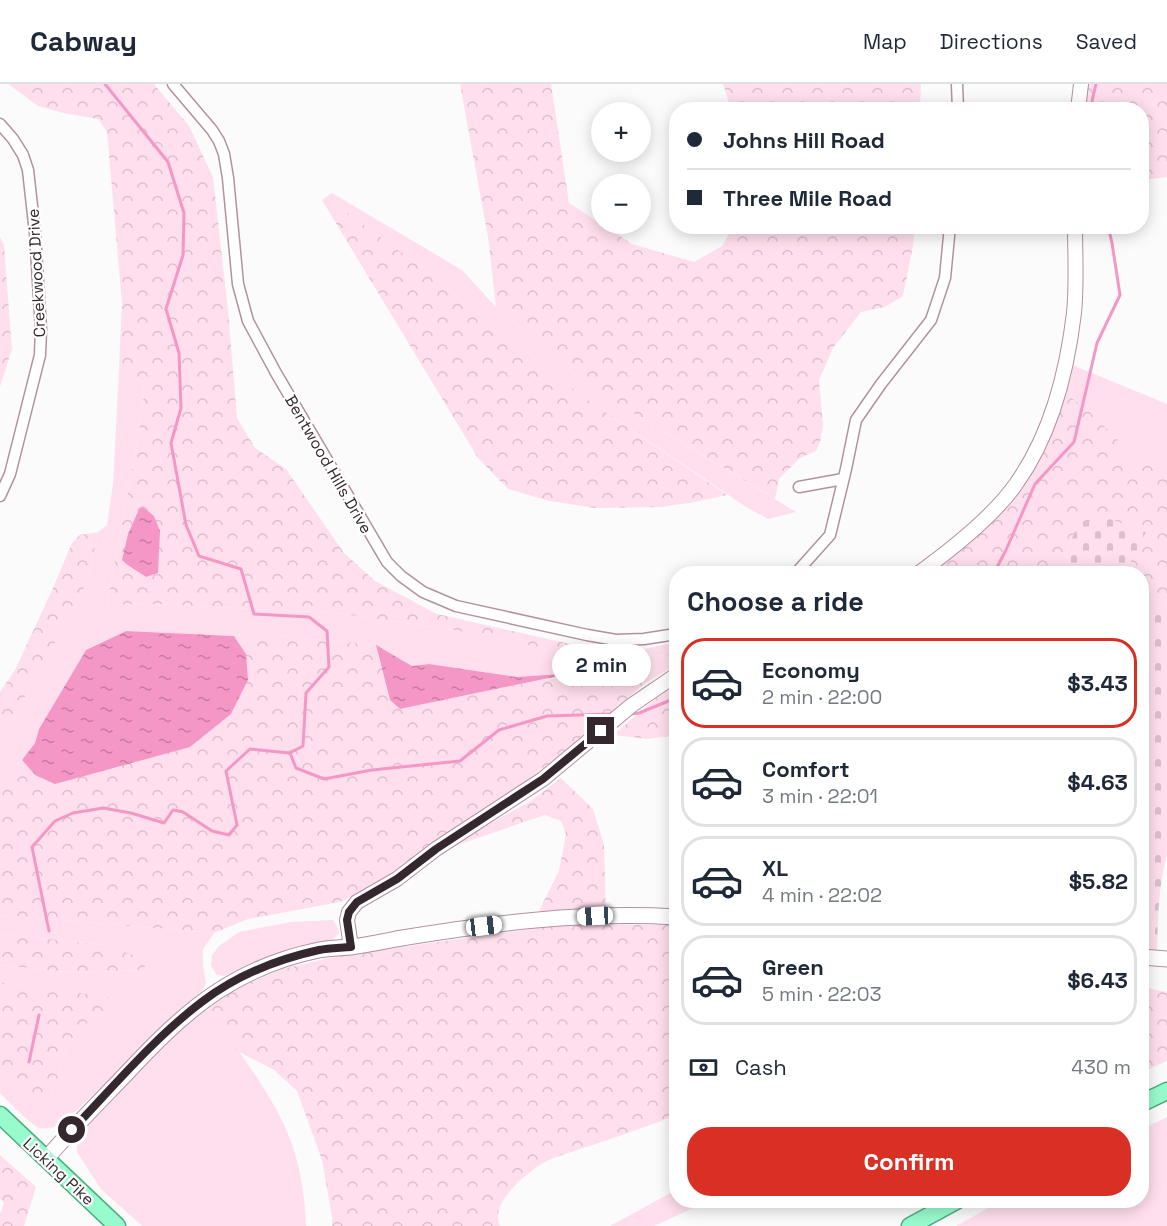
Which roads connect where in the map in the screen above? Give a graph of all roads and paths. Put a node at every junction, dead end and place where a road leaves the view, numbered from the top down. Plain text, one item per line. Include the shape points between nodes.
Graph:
1 (172, 84) edge
2 (957, 84) edge
3 (1081, 84) edge
4 (957, 102) edge
5 (1079, 102) edge
6 (0, 124) edge
7 (949, 234) edge
8 (1075, 234) edge
9 (843, 479) junction
10 (799, 487) dead end
11 (0, 496) edge
12 (802, 566) edge
13 (928, 566) edge
14 (669, 635) edge
15 (669, 680) edge
16 (669, 917) edge
17 (351, 947) junction
18 (1149, 958) edge
19 (1167, 959) edge
20 (1167, 1091) edge
21 (1149, 1100) edge
22 (0, 1115) edge
23 (46, 1159) junction
24 (943, 1208) edge
25 (117, 1226) edge
26 (910, 1226) edge

1 - 14 street, Bentwood Hills Drive via 212,130 224,154 238,284 248,321 387,562 423,592 456,606 616,640
2 - 4 street
3 - 5 street
6 - 11 street, Creekwood Drive via 13,139 28,170 41,330 37,366 10,474
7 - 9 street via 945,278 931,320 856,420
8 - 13 street via 1076,275 1069,345 1062,380 1039,444 1015,486 994,510
9 - 10 street
9 - 12 street via 830,534
15 - 17 street via 632,705 543,779 357,902 347,920
16 - 17 main road via 562,917
17 - 23 main road via 294,956 231,983 202,1001 142,1057
18 - 19 main road
20 - 21 main road
22 - 23 main road, Licking Pike
23 - 25 main road, Licking Pike
24 - 26 main road

